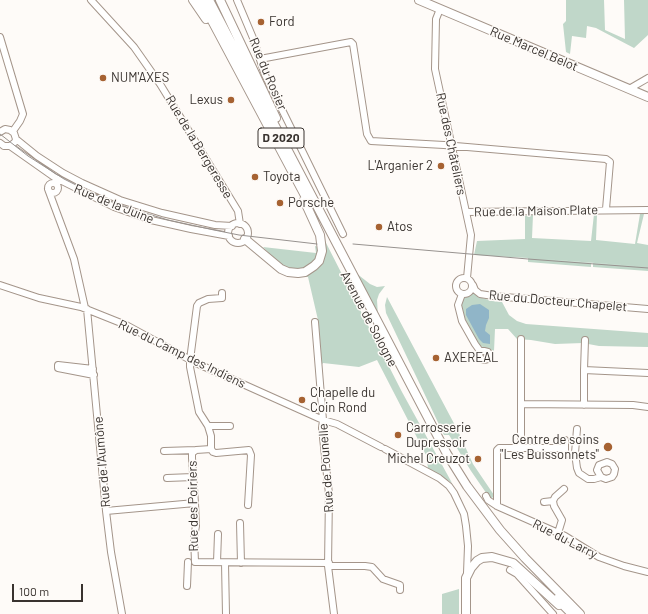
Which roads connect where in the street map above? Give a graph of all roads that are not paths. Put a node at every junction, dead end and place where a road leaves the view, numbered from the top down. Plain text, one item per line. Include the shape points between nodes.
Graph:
1 (91, 0) edge
2 (194, 0) edge
3 (201, 0) edge
4 (209, 0) edge
5 (219, 0) edge
6 (237, 0) edge
7 (419, 0) edge
8 (440, 9) junction
9 (0, 37) edge
10 (260, 59) junction
11 (234, 64) junction
12 (648, 78) edge
13 (629, 89) junction
14 (648, 97) edge
15 (2, 129) edge
16 (12, 131) junction
17 (16, 139) junction
18 (0, 143) edge
19 (277, 143) junction
20 (10, 146) junction
21 (451, 146) junction
22 (48, 189) dead end
23 (606, 210) junction
24 (648, 210) edge
25 (466, 212) junction
26 (240, 224) junction
27 (232, 226) junction
28 (343, 234) dead end
29 (229, 236) junction
30 (245, 239) junction
31 (352, 275) junction
32 (467, 278) junction
33 (0, 285) edge
34 (473, 285) junction
35 (222, 293) dead end
36 (462, 294) junction
37 (86, 309) junction
38 (648, 309) edge
39 (315, 322) dead end
40 (521, 339) dead end
41 (585, 340) dead end
42 (480, 351) dead end
43 (190, 360) junction
44 (584, 370) junction
45 (93, 372) junction
46 (648, 373) edge
47 (521, 404) junction
48 (584, 405) junction
49 (648, 407) edge
50 (323, 420) junction
51 (208, 426) junction
52 (230, 426) dead end
53 (577, 429) dead end
54 (565, 440) dead end
55 (211, 448) junction
56 (521, 448) junction
57 (565, 448) junction
58 (196, 450) junction
59 (164, 451) dead end
60 (565, 455) dead end
61 (193, 477) junction
62 (601, 477) dead end
63 (167, 478) dead end
64 (564, 489) dead end
65 (486, 496) dead end
66 (544, 502) dead end
67 (553, 502) junction
68 (195, 503) junction
69 (248, 505) dead end
70 (497, 506) junction
71 (106, 511) junction
72 (240, 523) dead end
73 (218, 534) dead end
74 (558, 534) junction
75 (468, 546) junction
76 (482, 558) junction
77 (195, 562) junction
78 (218, 562) junction
79 (225, 563) junction
80 (241, 563) junction
81 (329, 565) junction
82 (510, 570) dead end
83 (648, 572) edge
84 (466, 578) junction
85 (187, 586) dead end
86 (400, 590) dead end
87 (122, 614) edge
88 (226, 614) edge
89 (334, 614) edge
90 (466, 614) edge
91 (553, 614) edge
92 (568, 614) edge
93 (572, 614) edge
94 (580, 614) edge

1 - 26 street, Rue de la Bergeresse via 134,47 160,84 238,211
2 - 11 main road
3 - 11 main road, Avenue de Sologne / D 2020
4 - 31 main road, Avenue de Sologne / D 2020
5 - 31 main road
6 - 10 street, Rue du Rosier
7 - 8 main road, Rue Marcel Belot
8 - 13 main road, Rue Marcel Belot
8 - 21 street, Rue des Châteliers via 436,19 435,69
9 - 16 street via 23,114
10 - 21 street via 352,42 367,134 371,141
10 - 28 street, Rue du Rosier
11 - 19 main road, Avenue de Sologne / D 2020
12 - 13 street
13 - 14 main road, Rue Marcel Belot
15 - 16 street
16 - 17 street, Rue de la Juine
17 - 20 street
17 - 27 street, Rue de la Juine via 63,173 120,200 162,213 215,225
18 - 20 street, Rue de la Juine
19 - 30 main road via 320,235 322,251 319,261 305,272 288,272
19 - 93 main road, Avenue de Sologne via 444,459 498,535
20 - 29 street, Rue de la Juine via 54,177 114,207 150,220
21 - 23 street via 606,160 610,162
21 - 25 street, Rue des Châteliers
22 - 37 street, Rue de l'Aumône via 74,259
23 - 24 street
23 - 25 street, Rue de la Maison Plate
25 - 32 street, Rue des Châteliers via 471,235
26 - 27 street
26 - 30 street via 247,230
27 - 29 street
29 - 30 street via 235,242
31 - 94 main road, Avenue de Sologne via 429,421 467,486 525,558
32 - 34 street
32 - 36 street via 457,282 457,289
33 - 37 street, Rue du Camp des Indiens via 39,298
34 - 36 street via 470,293
34 - 38 street, Rue du Docteur Chapelet via 480,294 493,296
35 - 43 street, Rue des Poiriers via 222,298 208,299 197,306
36 - 42 street via 458,309
37 - 43 street, Rue du Camp des Indiens via 126,325
37 - 45 street, Rue de l'Aumône
39 - 50 street, Rue de Pounelle
40 - 47 street
41 - 44 street
43 - 50 street, Rue du Camp des Indiens
43 - 51 street, Rue des Poiriers via 199,412
44 - 46 street
44 - 48 street
45 - 45 street via 58,365 58,368
45 - 71 street, Rue de l'Aumône
47 - 48 street
47 - 56 street
48 - 49 street
50 - 75 street, Rue du Camp des Indiens via 337,424 383,448 449,486 464,514
50 - 81 street, Rue de Pounelle via 329,494
51 - 52 street
51 - 55 street, Rue des Poiriers
53 - 62 street via 576,468 588,479
54 - 57 street
55 - 58 street, Rue des Poiriers
55 - 69 street via 216,453 249,450 251,455
56 - 57 street
56 - 70 street via 497,450
57 - 60 street
58 - 59 street
58 - 61 street, Rue des Poiriers via 192,453
61 - 63 street
61 - 68 street, Rue des Poiriers
64 - 67 street via 554,496
65 - 70 street, Rue du Larry
66 - 67 street
67 - 74 street via 562,520
68 - 71 street
68 - 77 street, Rue des Poiriers
70 - 74 street, Rue du Larry
71 - 87 street, Rue de l'Aumône
72 - 80 street
73 - 78 street
74 - 83 street, Rue du Larry via 598,557
75 - 76 street via 472,555
75 - 84 street, Rue du Camp des Indiens
76 - 84 main road via 474,564
76 - 92 main road via 492,557 513,563
77 - 78 street, Rue des Poiriers
77 - 85 street via 185,562
78 - 79 street, Rue des Poiriers
79 - 80 street, Rue des Poiriers
79 - 88 street
80 - 81 street, Rue des Poiriers
81 - 86 street, Rue des Poiriers via 372,568 384,579 400,585
81 - 89 street, Rue de Pounelle
82 - 91 street via 517,574
84 - 90 main road, Rue du Camp des Indiens

